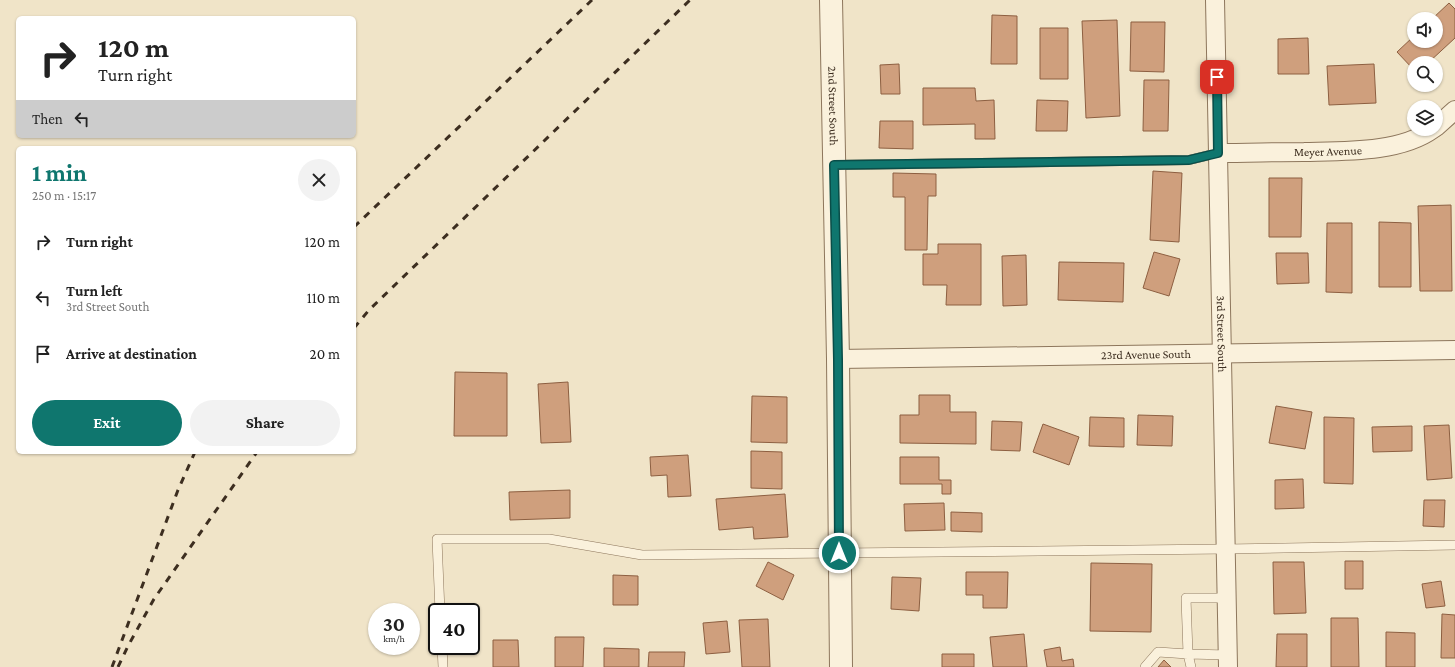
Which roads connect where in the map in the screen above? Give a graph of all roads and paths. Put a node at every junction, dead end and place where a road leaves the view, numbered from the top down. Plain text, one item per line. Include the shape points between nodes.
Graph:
1 (831, 0) edge
2 (1216, 0) edge
3 (1455, 110) edge
4 (1443, 121) edge
5 (1422, 136) edge
6 (1218, 153) junction
7 (834, 165) junction
8 (1455, 350) edge
9 (1222, 352) junction
10 (838, 359) junction
11 (1455, 545) edge
12 (1226, 549) junction
13 (839, 553) junction
14 (1227, 598) junction
15 (440, 603) edge
16 (1188, 654) junction
17 (442, 655) edge
18 (1228, 661) edge
19 (443, 667) edge
20 (840, 667) edge
21 (1145, 667) edge
22 (1190, 667) edge

1 - 7 street, 2nd Street South
2 - 6 street, 3rd Street South
3 - 4 street
5 - 6 street, Meyer Avenue via 1401,144 1353,151
6 - 7 lane via 1189,160
6 - 9 street, 3rd Street South
7 - 10 street, 2nd Street South
8 - 9 street, 23rd Avenue South
9 - 10 street, 23rd Avenue South
9 - 12 street, 3rd Street South
10 - 13 street, 2nd Street South
11 - 12 lane
12 - 13 lane
12 - 14 street, 3rd Street South
13 - 15 lane via 642,555 549,539 437,539
13 - 20 street, 2nd Street South
14 - 16 lane via 1186,598
14 - 18 street, 3rd Street South
16 - 18 lane
16 - 21 lane via 1158,652
16 - 22 lane
17 - 19 lane

